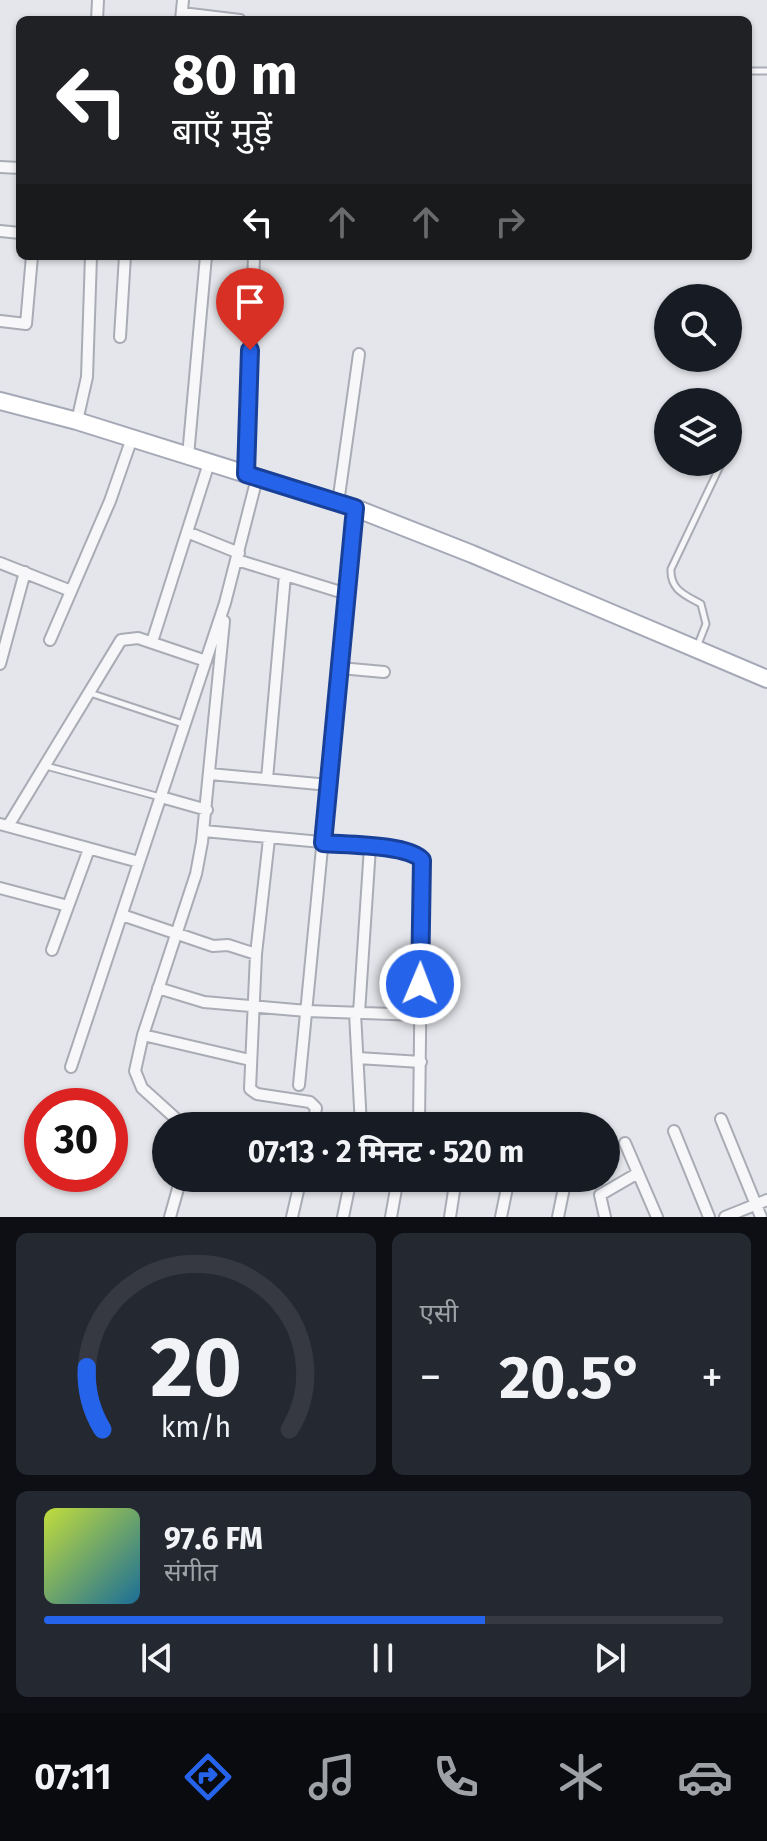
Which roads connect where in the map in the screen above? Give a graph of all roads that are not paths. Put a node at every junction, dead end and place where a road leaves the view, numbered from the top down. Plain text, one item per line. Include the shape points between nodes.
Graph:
1 (183, 0) edge
2 (182, 16) edge
3 (32, 260) edge
4 (91, 260) edge
5 (125, 260) edge
6 (206, 260) edge
7 (254, 260) edge
8 (0, 321) edge
9 (120, 337) dead end
10 (359, 354) dead end
11 (0, 401) edge
12 (77, 421) junction
13 (132, 438) junction
14 (188, 456) junction
15 (209, 463) junction
16 (251, 476) junction
17 (715, 476) edge
18 (338, 503) junction
19 (355, 508) junction
20 (187, 532) junction
21 (238, 556) junction
22 (0, 563) edge
23 (25, 572) junction
24 (285, 575) junction
25 (71, 591) junction
26 (347, 594) junction
27 (225, 603) junction
28 (50, 640) dead end
29 (152, 642) junction
30 (697, 648) junction
31 (206, 661) junction
32 (0, 664) edge
33 (340, 668) junction
34 (384, 672) dead end
35 (767, 679) edge
36 (89, 692) junction
37 (185, 725) junction
38 (45, 766) junction
39 (210, 774) junction
40 (267, 779) junction
41 (329, 785) junction
42 (161, 797) junction
43 (207, 810) junction
44 (4, 825) edge
45 (204, 831) junction
46 (269, 839) junction
47 (323, 843) junction
48 (370, 847) junction
49 (89, 849) junction
50 (139, 862) junction
51 (0, 888) edge
52 (68, 906) junction
53 (122, 915) junction
54 (177, 933) junction
55 (52, 950) dead end
56 (256, 954) junction
57 (158, 988) junction
58 (253, 1007) junction
59 (307, 1011) junction
60 (357, 1013) junction
61 (420, 1015) junction
62 (143, 1035) junction
63 (358, 1058) junction
64 (250, 1060) junction
65 (421, 1062) junction
66 (71, 1067) dead end
67 (299, 1085) dead end
68 (169, 1112) edge
69 (315, 1112) edge
70 (361, 1112) edge
71 (419, 1112) edge
72 (721, 1119) dead end
73 (674, 1131) dead end
74 (625, 1143) dead end
75 (638, 1173) junction
76 (177, 1192) edge
77 (298, 1192) edge
78 (348, 1192) edge
79 (395, 1192) edge
80 (454, 1192) edge
81 (506, 1192) edge
82 (563, 1192) edge
83 (767, 1200) edge
84 (756, 1205) junction
85 (170, 1217) edge
86 (292, 1217) edge
87 (343, 1217) edge
88 (391, 1217) edge
89 (450, 1217) edge
90 (501, 1217) edge
91 (558, 1217) edge
92 (605, 1217) edge
93 (657, 1217) edge
94 (709, 1217) edge
95 (725, 1217) edge
96 (761, 1217) edge

1 - 2 street
3 - 8 street via 26,324
4 - 12 street via 87,377
5 - 9 street
6 - 14 street
7 - 16 street
10 - 18 street
11 - 12 main road
12 - 13 main road
13 - 14 main road
13 - 25 street
14 - 15 main road
15 - 16 main road
15 - 20 street
16 - 18 main road
16 - 21 street
17 - 30 lane via 671,569 678,592 701,604 706,624
18 - 19 main road
19 - 26 street
19 - 30 main road
20 - 21 street
20 - 29 street
21 - 24 street
21 - 27 street
22 - 23 street
23 - 25 street
23 - 32 street
24 - 26 street
24 - 40 street
25 - 28 street
26 - 33 street
27 - 31 street
27 - 39 street
29 - 31 street
29 - 36 street via 121,640
30 - 35 main road
31 - 37 street
33 - 34 street
33 - 41 street
36 - 37 lane
36 - 38 street
37 - 42 street
38 - 42 lane
38 - 44 street
39 - 40 street
39 - 43 street
40 - 41 street
41 - 47 street
42 - 43 street
42 - 50 street
43 - 45 street
44 - 49 street
45 - 46 street
45 - 54 street
46 - 47 street
46 - 56 street
47 - 48 street
47 - 59 street
48 - 60 street
48 - 61 street via 412,853 422,860
49 - 50 street
49 - 52 street
50 - 53 street
51 - 52 street
52 - 55 street
53 - 54 street
53 - 66 street
54 - 56 street
54 - 57 street
56 - 58 street
57 - 58 street via 204,1002
57 - 62 street
58 - 59 street
58 - 64 street
59 - 60 street
59 - 67 street
60 - 61 street
60 - 63 street
61 - 65 street
62 - 64 street
62 - 68 street via 135,1071 138,1081
63 - 65 street
63 - 70 street
64 - 69 street via 250,1089 310,1102
65 - 71 street
72 - 84 street
73 - 94 street
74 - 75 street
75 - 92 street via 600,1195
75 - 93 street
76 - 85 street
77 - 86 street
78 - 87 street
79 - 88 street
80 - 89 street
81 - 90 street
82 - 91 street
83 - 84 street
84 - 95 street
84 - 96 street

